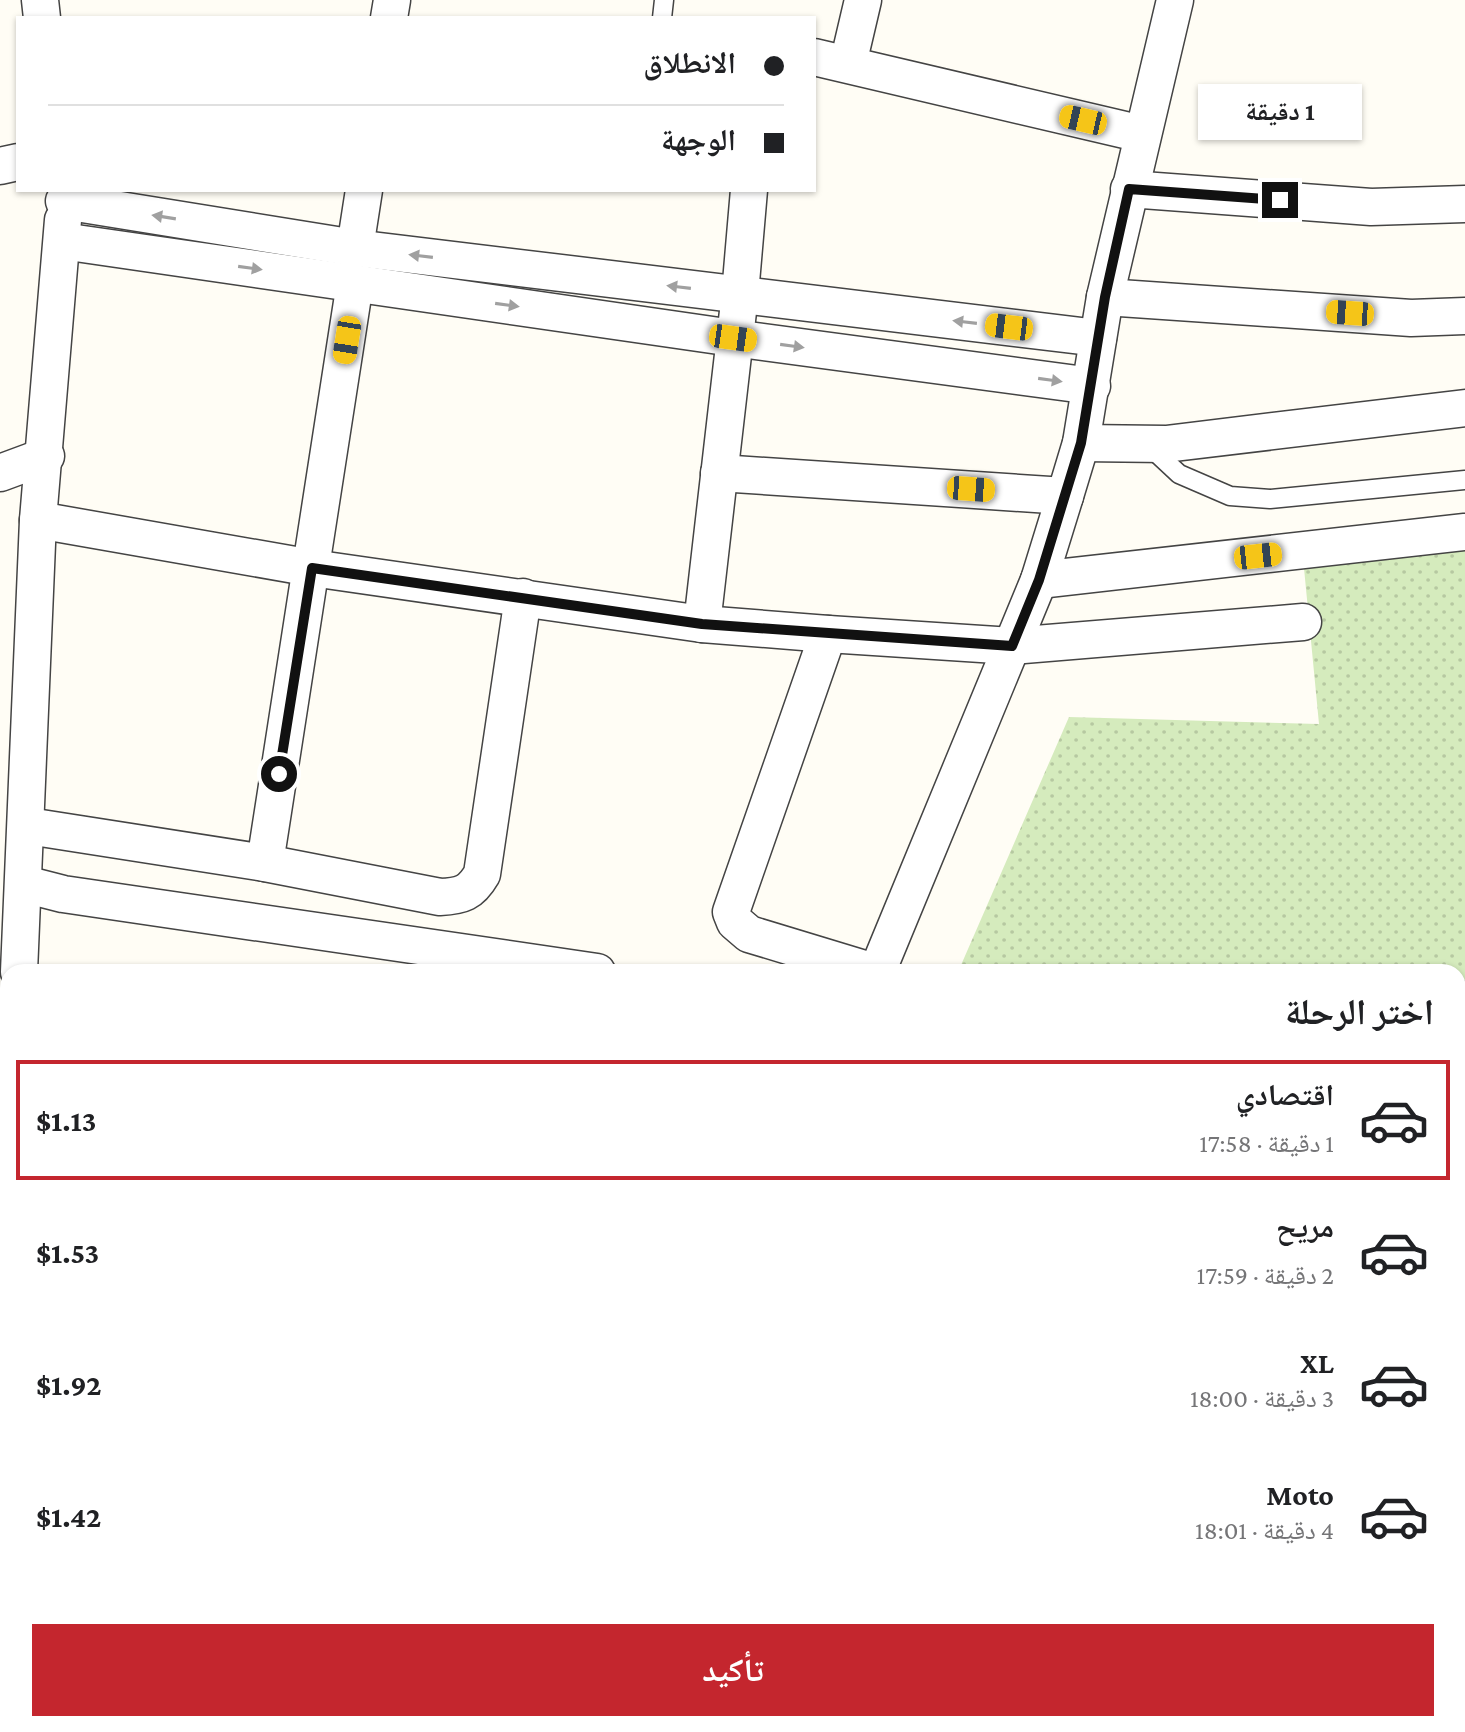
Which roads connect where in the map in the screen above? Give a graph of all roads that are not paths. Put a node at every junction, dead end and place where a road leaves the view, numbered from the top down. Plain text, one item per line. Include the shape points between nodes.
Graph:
1 (863, 0) edge
2 (1175, 0) edge
3 (831, 60) edge
4 (1142, 134) junction
5 (1129, 189) junction
6 (364, 192) edge
7 (749, 192) edge
8 (64, 195) edge
9 (1465, 204) edge
10 (62, 241) junction
11 (355, 265) junction
12 (740, 294) junction
13 (1105, 297) junction
14 (1465, 316) edge
15 (733, 338) junction
16 (1098, 338) junction
17 (1092, 386) junction
18 (1465, 408) edge
19 (1081, 443) junction
20 (1149, 446) junction
21 (46, 456) junction
22 (0, 473) edge
23 (719, 473) junction
24 (1465, 480) edge
25 (1065, 496) junction
26 (38, 520) junction
27 (1465, 532) edge
28 (312, 568) junction
29 (1039, 580) junction
30 (523, 597) junction
31 (1303, 622) dead end
32 (702, 624) junction
33 (828, 634) junction
34 (1012, 646) junction
35 (28, 826) junction
36 (265, 863) junction
37 (24, 884) junction
38 (19, 964) edge
39 (542, 964) edge
40 (848, 964) edge
41 (878, 964) edge

1 - 3 street
2 - 4 street
3 - 4 street
4 - 5 street
5 - 9 street via 1371,207
5 - 13 street
6 - 11 street
7 - 12 street
8 - 10 street
11 -> 8 street
10 -> 11 street
10 - 21 street
12 -> 11 street
11 -> 15 street
11 - 28 street
12 - 15 street
16 -> 12 street
13 - 14 street via 1411,318
13 - 16 street
15 -> 17 street
15 - 23 street
16 - 17 street
17 - 19 street
18 - 20 street
19 - 20 street
19 - 25 street
20 - 24 lane via 1179,474 1230,496 1270,499
21 - 22 street
21 - 26 street
23 - 25 street
23 - 32 street
25 - 29 street
26 - 28 street
26 - 35 street
27 - 29 street
28 - 30 street
28 - 36 street
29 - 34 street
30 - 32 street
30 - 36 street via 482,874 474,888 462,896 440,897
31 - 34 street
32 - 33 street
33 - 34 street
33 - 40 street via 731,912 749,934
34 - 41 street
35 - 36 street
35 - 37 street
37 - 38 street
37 - 39 street

